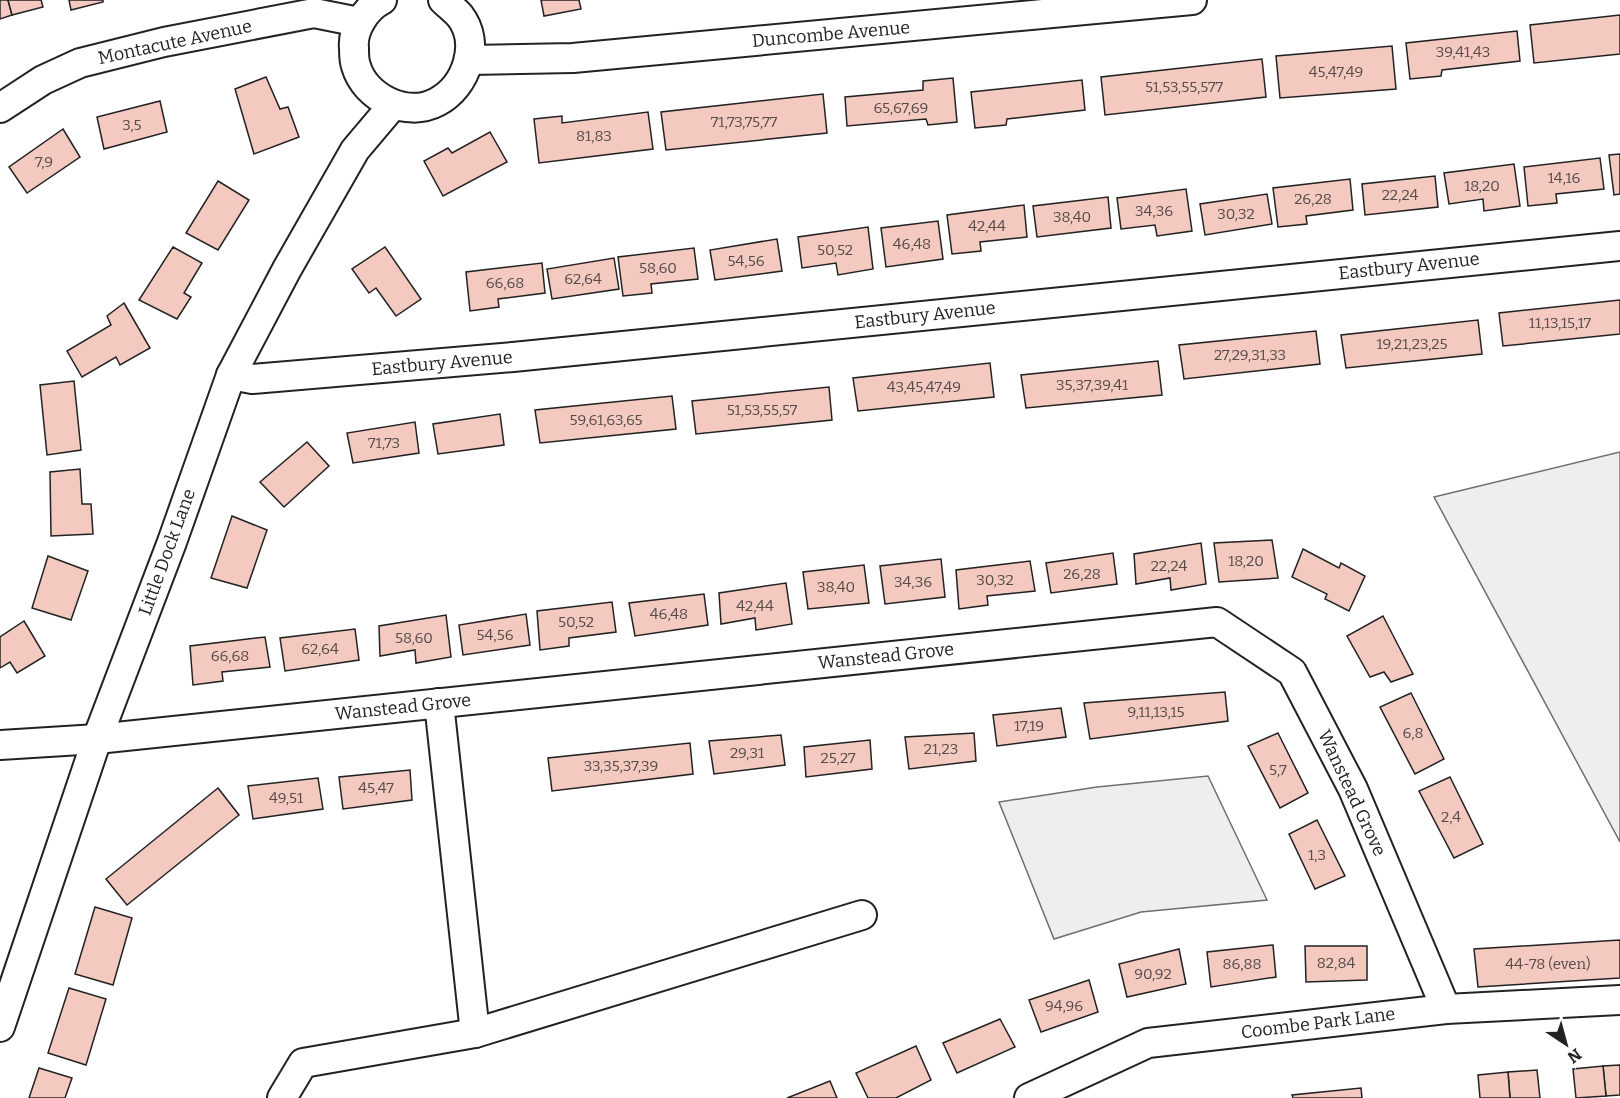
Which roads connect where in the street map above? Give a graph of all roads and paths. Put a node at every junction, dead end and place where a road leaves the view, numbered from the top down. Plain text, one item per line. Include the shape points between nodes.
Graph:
1 (382, 0) edge
2 (443, 0) edge
3 (1192, 0) edge
4 (359, 22) junction
5 (469, 60) junction
6 (393, 105) junction
7 (0, 108) edge
8 (1620, 246) edge
9 (231, 375) junction
10 (439, 703) junction
11 (97, 739) junction
12 (0, 745) edge
13 (862, 915) dead end
14 (1620, 1000) edge
15 (1446, 1009) junction
16 (0, 1027) edge
17 (475, 1033) junction
18 (282, 1098) edge
19 (1029, 1098) edge

1 - 4 street
2 - 5 street via 460,16 470,38
3 - 5 street, Duncombe Avenue via 573,58
4 - 6 street via 353,42 356,67 370,91
4 - 7 street, Montacute Avenue via 314,13 164,42 80,63 43,80
5 - 6 street via 457,86 437,102 413,108
6 - 9 street, Little Dock Lane via 355,150
8 - 9 street, Eastbury Avenue via 513,357 252,379
9 - 11 street, Little Dock Lane
10 - 11 street, Wanstead Grove
10 - 15 street, Wanstead Grove via 1217,622 1292,672 1353,789
10 - 17 street
11 - 12 street, Wanstead Grove
11 - 16 street, Little Dock Lane
13 - 17 street
14 - 15 street, Coombe Park Lane
15 - 19 street, Coombe Park Lane via 1148,1043
17 - 18 street via 303,1063

